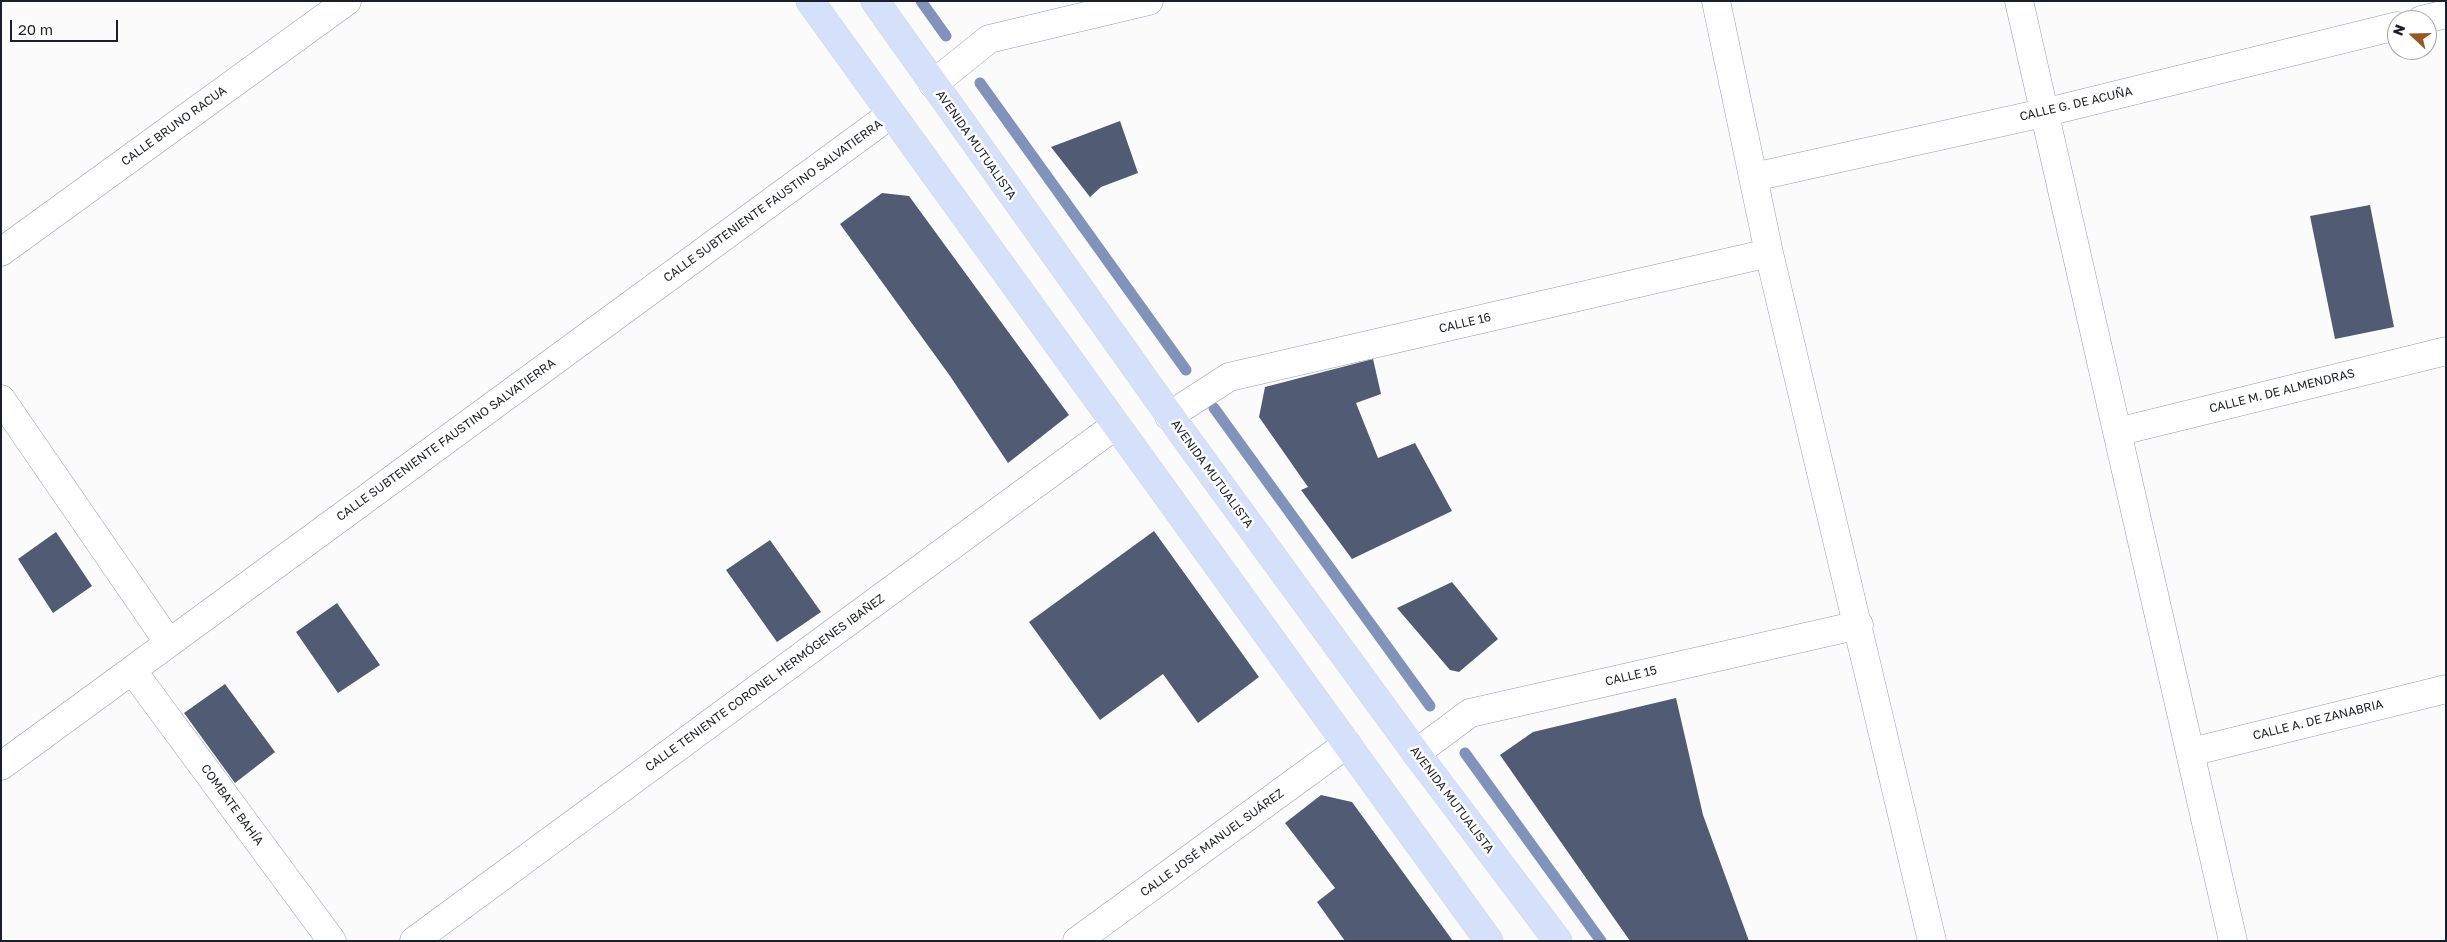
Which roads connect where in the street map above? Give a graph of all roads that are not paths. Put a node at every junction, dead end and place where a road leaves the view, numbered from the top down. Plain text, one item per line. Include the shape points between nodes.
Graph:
1 (347, 1) edge
2 (810, 1) edge
3 (875, 1) edge
4 (1149, 1) edge
5 (1716, 1) edge
6 (2019, 1) edge
7 (2387, 28) edge
8 (933, 84) junction
9 (2043, 113) junction
10 (890, 114) junction
11 (1754, 177) junction
12 (1, 252) edge
13 (1769, 252) junction
14 (2446, 351) edge
15 (1, 399) edge
16 (1170, 416) junction
17 (1116, 426) junction
18 (2117, 432) junction
19 (1859, 625) junction
20 (170, 642) junction
21 (132, 670) junction
22 (2446, 689) edge
23 (1347, 744) junction
24 (2191, 752) junction
25 (1416, 753) junction
26 (1, 766) edge
27 (332, 941) edge
28 (414, 941) edge
29 (1077, 941) edge
30 (1488, 941) edge
31 (1558, 941) edge
32 (1932, 941) edge
33 (2233, 941) edge

1 - 12 street, CALLE BRUNO RACUA
2 - 10 main road
3 - 8 main road, AVENIDA MUTUALISTA
4 - 8 street via 989,39
5 - 11 street
6 - 9 street
7 - 9 street, CALLE G. DE ACUÑA
8 - 16 main road, AVENIDA MUTUALISTA
9 - 11 street, CALLE G. DE ACUÑA
9 - 18 street
10 - 17 main road
10 - 20 street, CALLE SUBTENIENTE FAUSTINO SALVATIERRA
11 - 13 street
13 - 16 street, CALLE 16 via 1228,377
13 - 19 street
14 - 18 street, CALLE M. DE ALMENDRAS
15 - 20 street
16 - 25 main road, AVENIDA MUTUALISTA
17 - 23 main road
17 - 28 street, CALLE TENIENTE CORONEL HERMÓGENES IBAÑEZ
18 - 24 street
19 - 25 street, CALLE 15 via 1470,713
19 - 32 street
20 - 21 street, CALLE SUBTENIENTE FAUSTINO SALVATIERRA
21 - 26 street, CALLE SUBTENIENTE FAUSTINO SALVATIERRA
21 - 27 street, COMBATE BAHÍA
22 - 24 street, CALLE A. DE ZANABRIA
23 - 29 street, CALLE JOSÉ MANUEL SUÁREZ
23 - 30 main road
24 - 33 street
25 - 31 main road, AVENIDA MUTUALISTA

